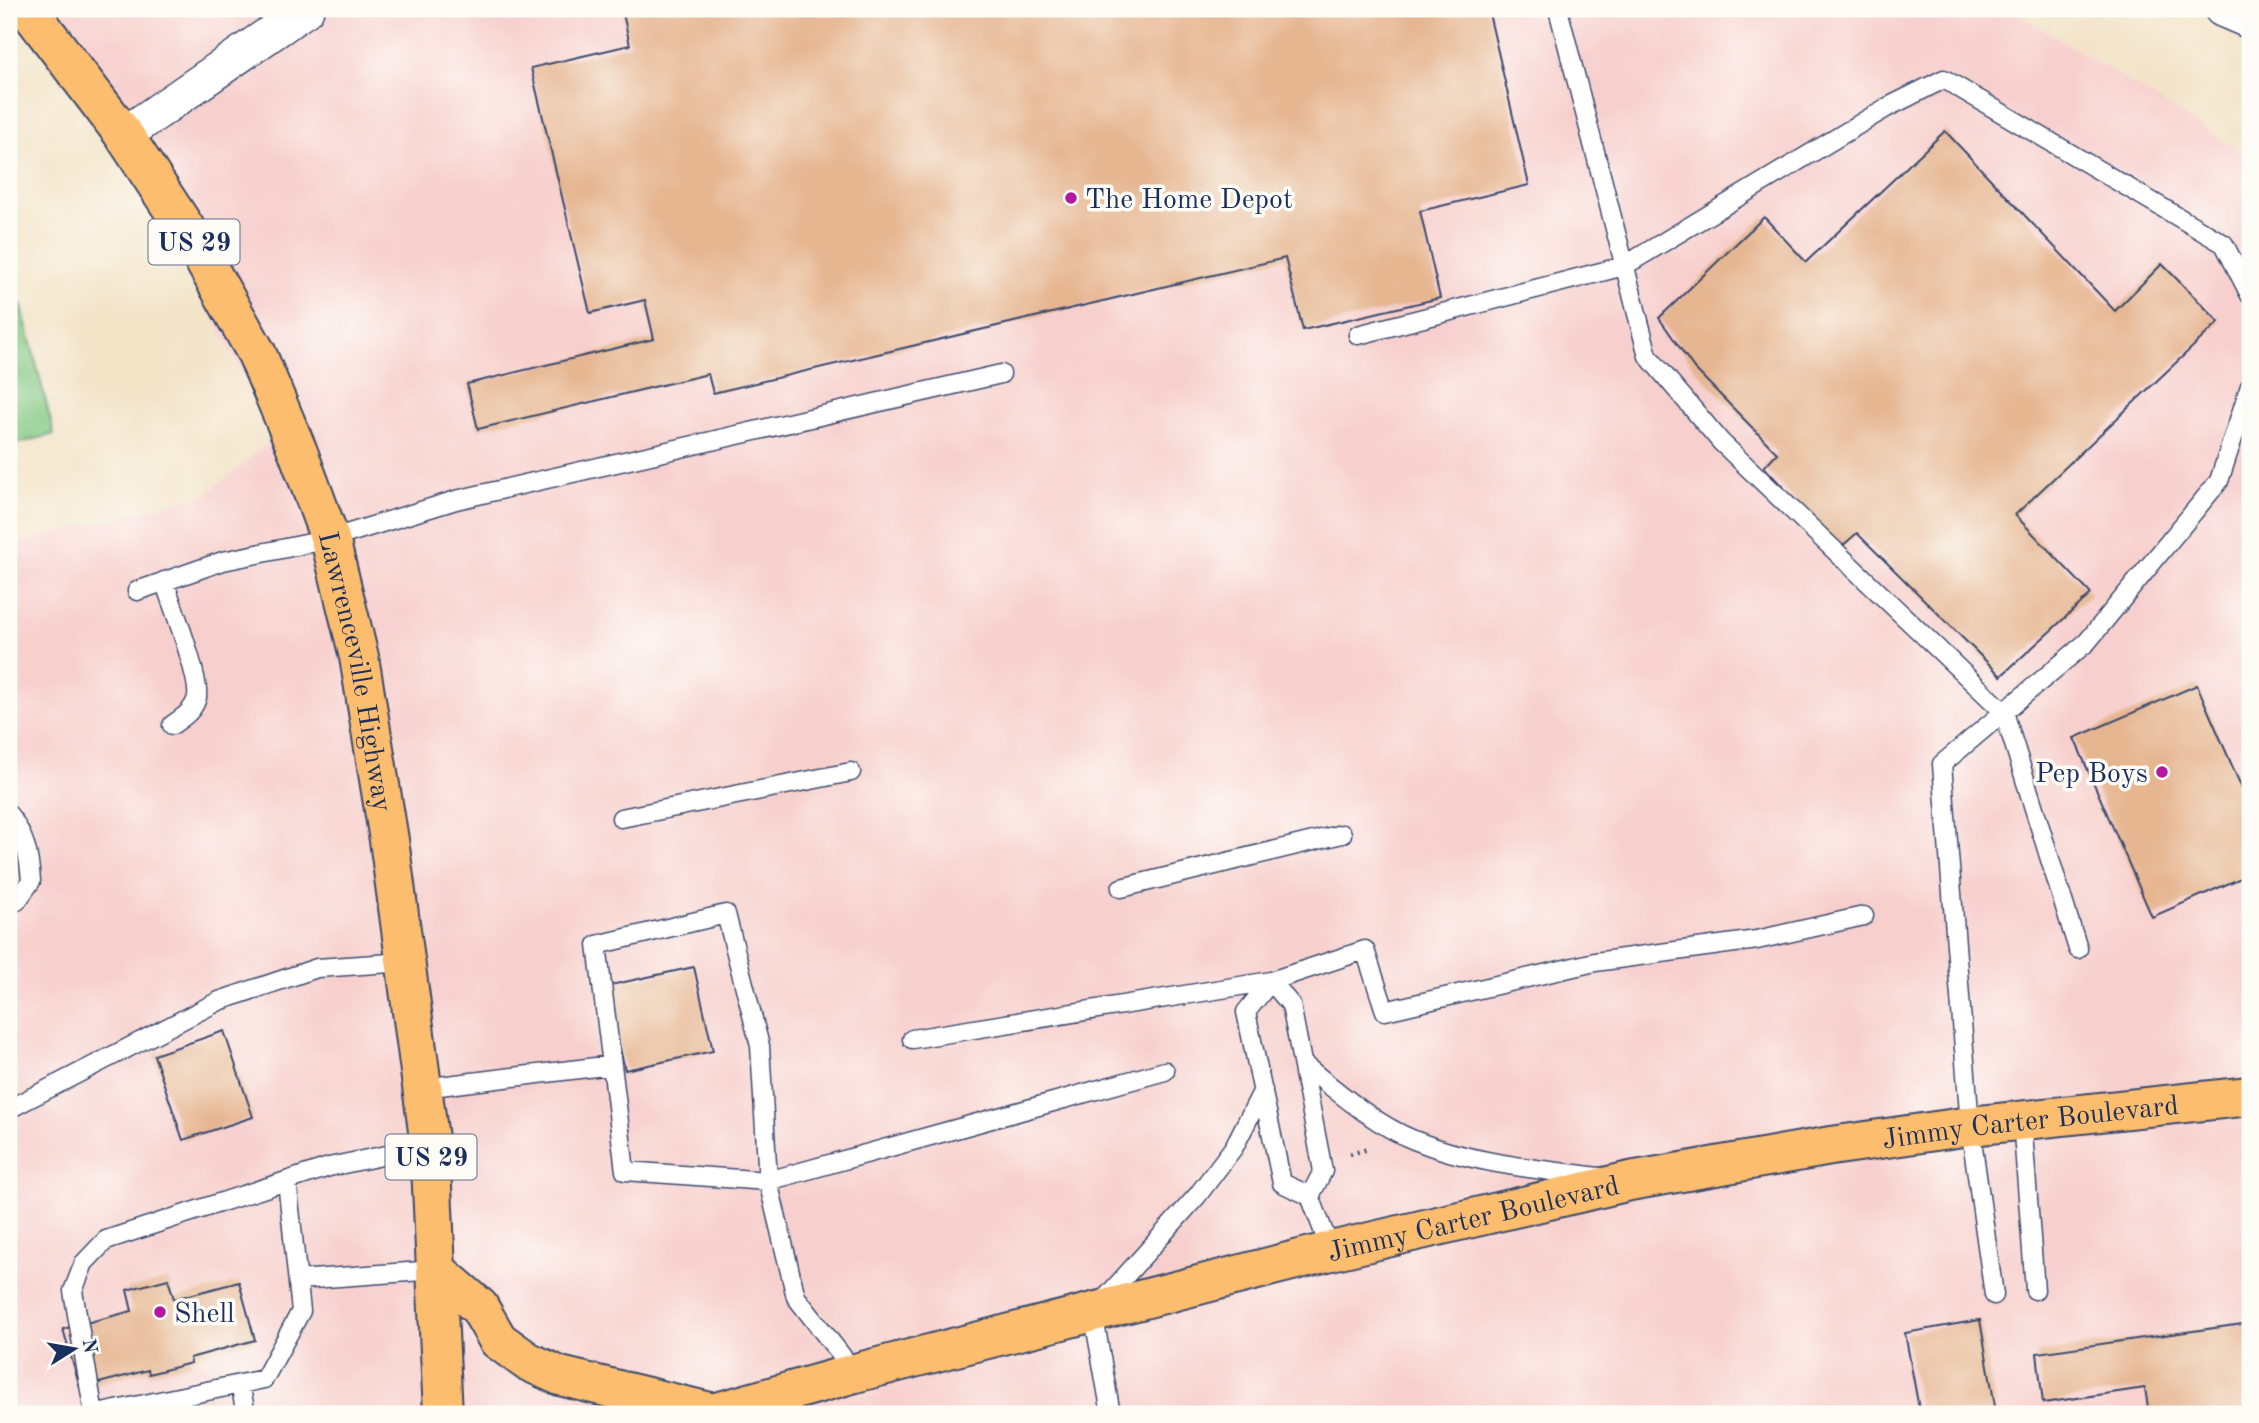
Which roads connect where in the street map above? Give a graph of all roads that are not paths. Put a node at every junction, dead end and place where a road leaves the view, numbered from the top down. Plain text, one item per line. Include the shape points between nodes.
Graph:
1 (28, 9) edge
2 (306, 9) edge
3 (1558, 9) edge
4 (2222, 9) edge
5 (2250, 21) edge
6 (124, 135) junction
7 (1625, 266) junction
8 (2250, 295) edge
9 (1358, 335) dead end
10 (1001, 374) dead end
11 (2250, 386) edge
12 (330, 539) junction
13 (164, 581) junction
14 (137, 591) dead end
15 (2004, 712) junction
16 (172, 725) dead end
17 (851, 772) dead end
18 (9, 815) edge
19 (621, 818) dead end
20 (1342, 834) dead end
21 (1121, 888) dead end
22 (9, 904) edge
23 (1864, 916) dead end
24 (2078, 949) dead end
25 (405, 962) junction
26 (1271, 981) junction
27 (912, 1039) dead end
28 (1303, 1064) junction
29 (612, 1065) junction
30 (1164, 1071) dead end
31 (422, 1088) junction
32 (1263, 1090) junction
33 (2250, 1096) edge
34 (9, 1109) edge
35 (2022, 1120) junction
36 (1970, 1126) junction
37 (430, 1146) junction
38 (287, 1181) junction
39 (768, 1181) junction
40 (1630, 1181) junction
41 (1310, 1196) junction
42 (1331, 1251) junction
43 (436, 1270) junction
44 (298, 1280) junction
45 (2035, 1290) dead end
46 (1994, 1296) dead end
47 (1093, 1312) junction
48 (855, 1373) junction
49 (240, 1384) junction
50 (96, 1414) edge
51 (246, 1414) edge
52 (443, 1414) edge
53 (713, 1414) edge
54 (1111, 1414) edge

1 - 6 main road, Lawrenceville Highway / US 29
2 - 6 street
3 - 7 lane
4 - 5 street
6 - 12 main road, Lawrenceville Highway / US 29 via 190,234 257,354
7 - 8 lane via 1886,108 1944,79 2224,244
7 - 9 lane
7 - 15 lane via 1648,356 1721,442
10 - 12 lane via 456,500
11 - 15 lane via 2219,481 2087,642
12 - 13 lane via 223,561
12 - 25 main road, Lawrenceville Highway / US 29 via 359,657
13 - 14 lane
13 - 16 lane via 196,678 197,698 189,712
15 - 24 lane
15 - 36 lane via 1942,764
17 - 19 lane
18 - 22 lane via 29,852 32,881 17,901
20 - 21 lane
23 - 26 lane via 1757,940 1595,962 1385,1011 1365,950
25 - 31 main road, Lawrenceville Highway / US 29
25 - 34 lane via 317,968 219,1001
26 - 27 lane
26 - 28 lane via 1291,1005
26 - 32 lane via 1246,1012
28 - 40 lane via 1358,1108 1412,1140 1485,1162
28 - 41 lane via 1323,1171
29 - 31 lane
29 - 39 lane via 625,1171
29 - 39 lane via 597,945 726,914 760,1046
30 - 39 lane
31 - 37 main road, Lawrenceville Highway / US 29
32 - 41 lane via 1282,1183
32 - 47 lane via 1234,1147 1197,1196
33 - 35 main road, Jimmy Carter Boulevard
35 - 36 main road, Jimmy Carter Boulevard
35 - 45 lane
36 - 40 main road, Jimmy Carter Boulevard
36 - 46 lane
37 - 38 lane via 329,1167
37 - 43 main road, Lawrenceville Highway / US 29
38 - 44 lane
38 - 50 lane via 106,1240 84,1263 73,1291
39 - 48 lane via 796,1297
40 - 42 main road, Jimmy Carter Boulevard
41 - 42 lane
42 - 47 main road, Jimmy Carter Boulevard
43 - 44 lane
43 - 52 main road, Lawrenceville Highway / US 29
43 - 53 main road via 479,1307 498,1340 527,1361 560,1376
44 - 49 lane via 301,1311 264,1379
47 - 48 main road, Jimmy Carter Boulevard
47 - 54 lane
48 - 53 main road, Jimmy Carter Boulevard
49 - 50 lane
49 - 51 lane

